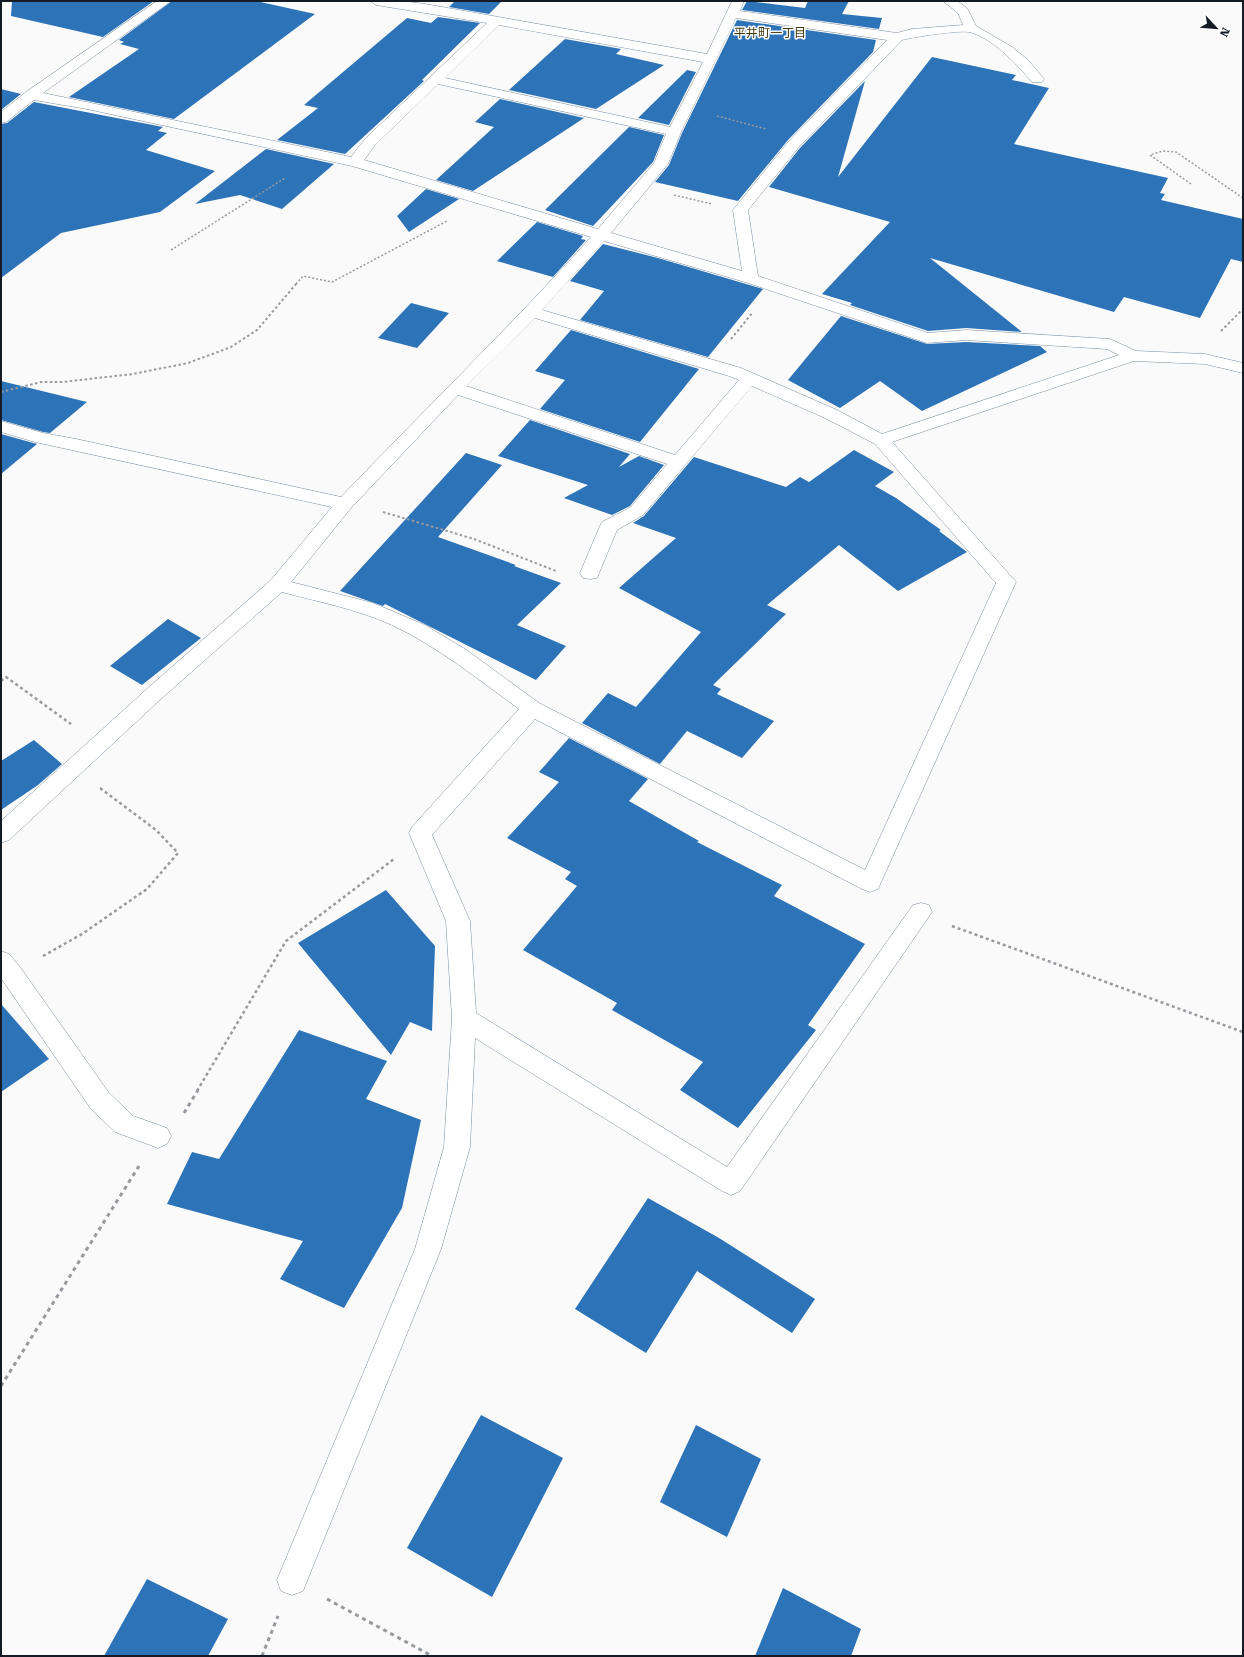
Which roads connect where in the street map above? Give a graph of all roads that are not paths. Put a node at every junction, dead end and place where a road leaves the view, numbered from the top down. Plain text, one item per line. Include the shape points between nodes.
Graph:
1 (165, 1) edge
2 (376, 1) edge
3 (738, 1) edge
4 (949, 1) edge
5 (732, 14) junction
6 (496, 21) junction
7 (971, 28) junction
8 (898, 37) junction
9 (711, 59) junction
10 (1037, 79) dead end
11 (436, 80) junction
12 (31, 95) junction
13 (1, 119) edge
14 (674, 132) junction
15 (354, 162) junction
16 (602, 234) junction
17 (751, 279) junction
18 (532, 312) junction
19 (1133, 356) junction
20 (1243, 368) edge
21 (749, 378) junction
22 (455, 388) junction
23 (1, 426) edge
24 (881, 440) junction
25 (678, 462) junction
26 (346, 503) junction
27 (590, 573) dead end
28 (278, 585) junction
29 (532, 708) junction
30 (1, 834) edge
31 (921, 912) road end
32 (7, 967) edge
33 (464, 1018) junction
34 (158, 1136) road end
35 (292, 1580) road end

1 - 12 street
2 - 6 street
3 - 5 street
4 - 7 street via 963,11
5 - 8 street
5 - 9 street
6 - 9 street
6 - 11 street
7 - 8 street via 912,33
7 - 10 street via 1003,44
8 - 17 street via 800,138 740,210
9 - 14 street
11 - 14 street
11 - 15 street via 370,142
12 - 13 street
12 - 15 street
14 - 16 street via 661,164
15 - 16 street
16 - 17 street
16 - 18 street
17 - 19 street via 927,338 966,335 1110,344
18 - 21 street
18 - 22 street
19 - 20 street via 1205,359
19 - 24 street
21 - 24 street via 831,414
21 - 25 street
22 - 25 street
22 - 26 street
23 - 26 street via 41,438
24 - 29 street via 1006,582 870,883
25 - 27 street via 637,511 609,526
26 - 28 street
28 - 29 street via 378,612 417,630
28 - 30 street
29 - 33 street via 420,833 458,921
31 - 33 street via 731,1183
32 - 34 street via 100,1101 124,1124
33 - 35 street via 457,1147 428,1249

